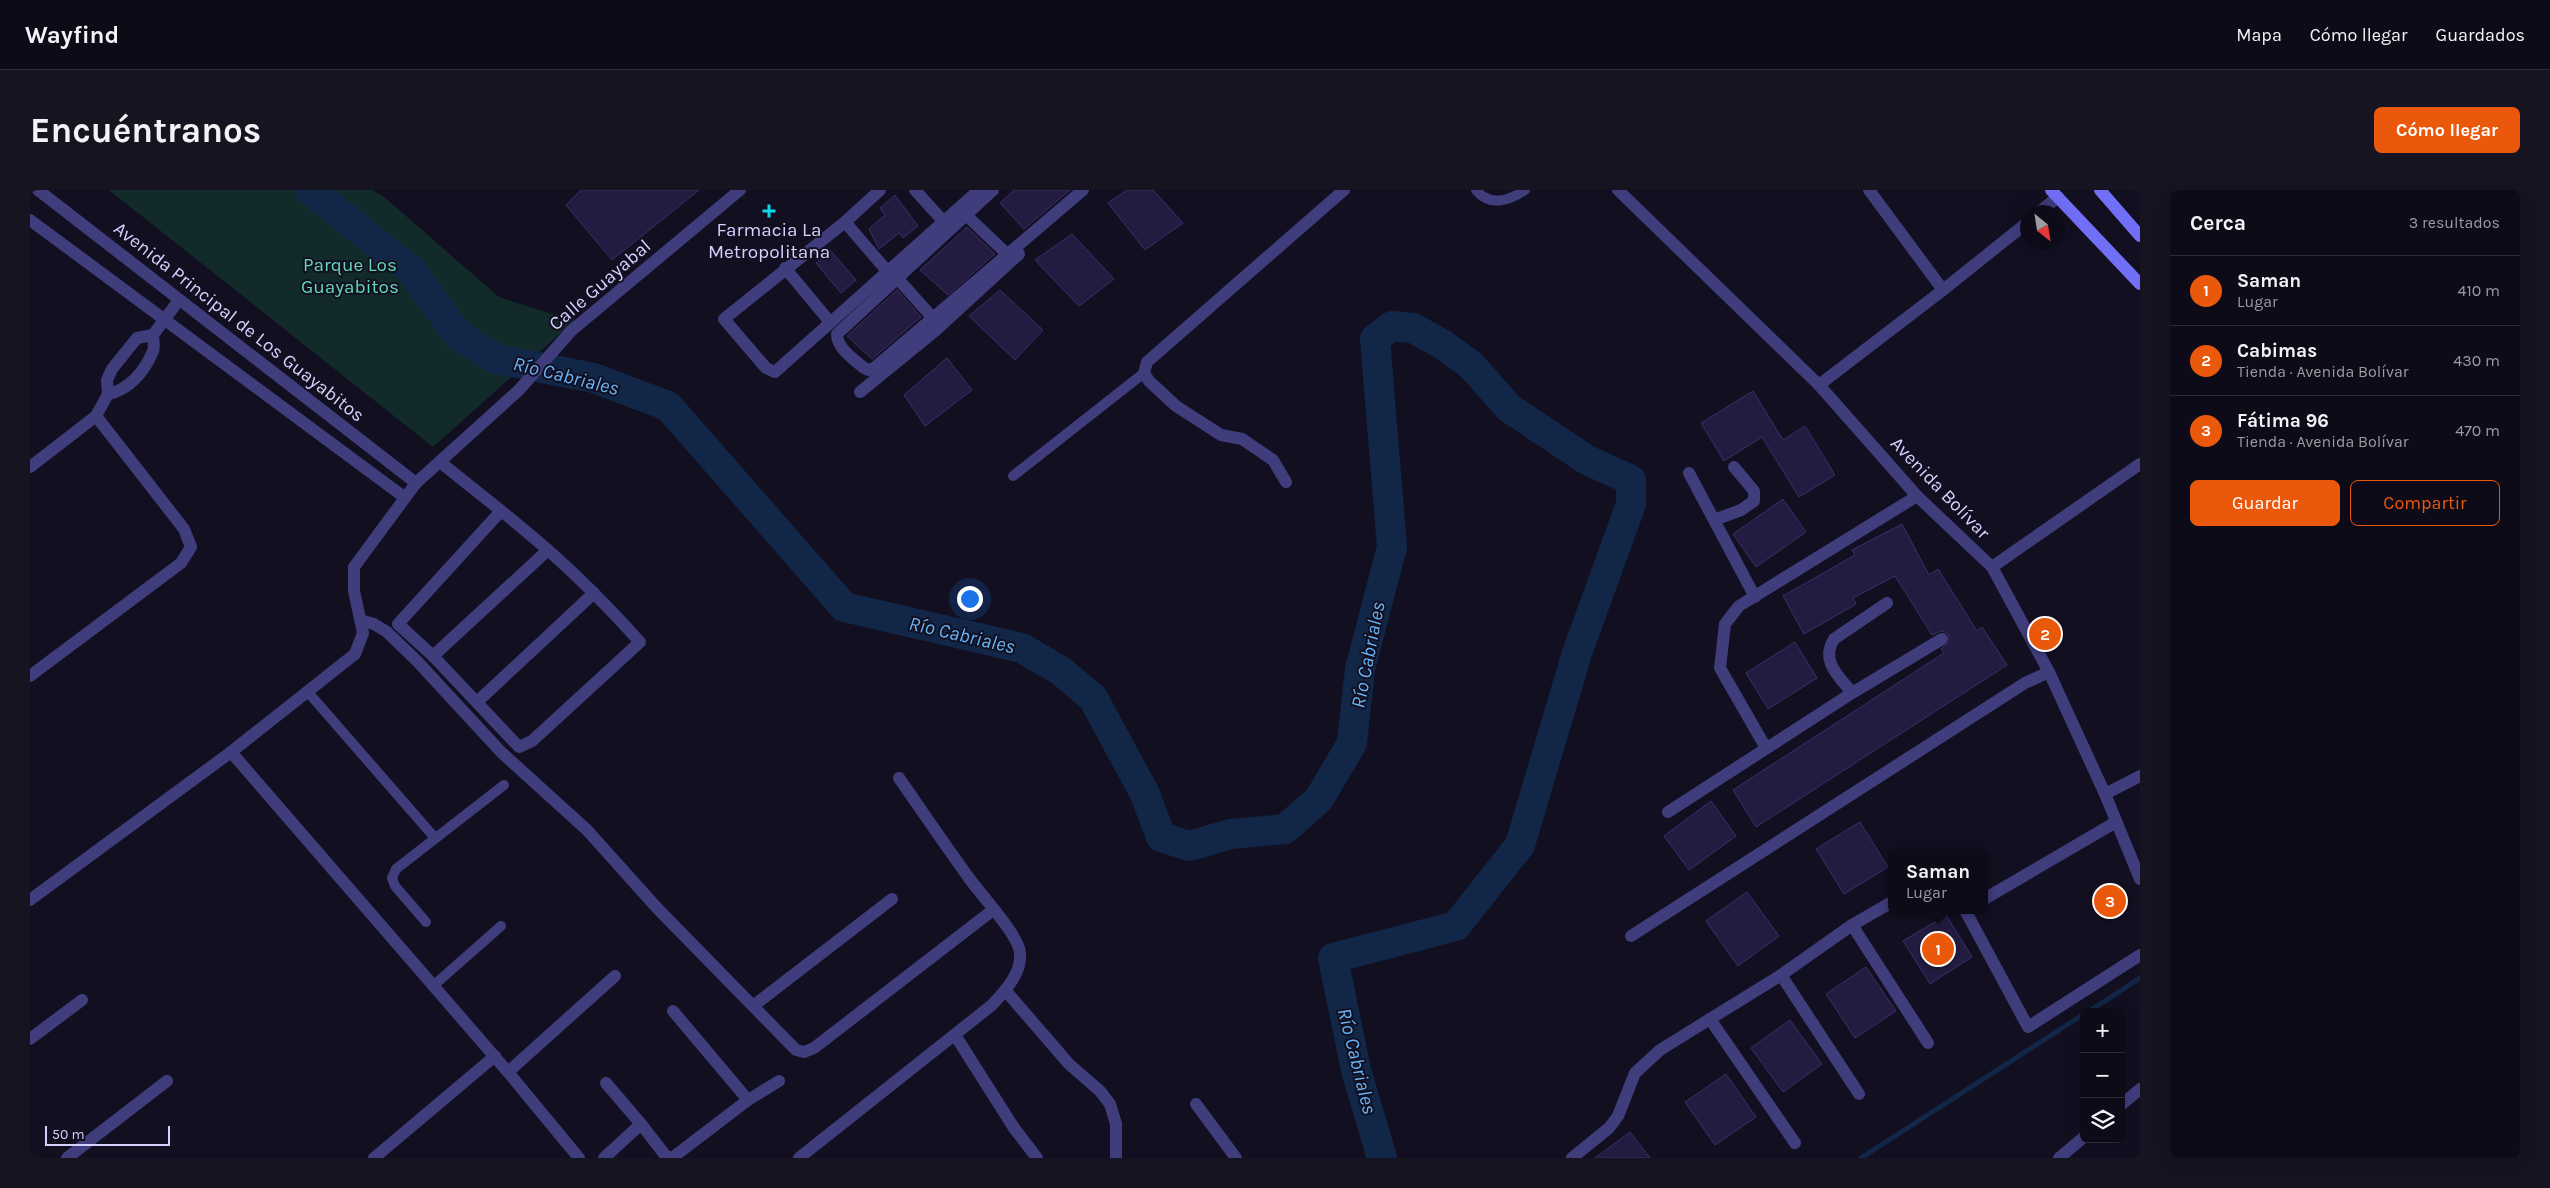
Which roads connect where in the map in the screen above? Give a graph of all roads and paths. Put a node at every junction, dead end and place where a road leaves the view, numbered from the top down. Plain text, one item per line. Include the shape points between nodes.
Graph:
1 (38, 190) edge
2 (740, 190) edge
3 (880, 190) edge
4 (915, 190) edge
5 (979, 190) edge
6 (993, 190) edge
7 (1083, 190) edge
8 (1092, 190) edge
9 (1344, 190) edge
10 (1476, 190) edge
11 (1525, 190) edge
12 (1618, 190) edge
13 (1869, 190) edge
14 (2100, 190) edge
15 (2055, 193) edge
16 (2045, 205) edge
17 (965, 214) junction
18 (30, 220) edge
19 (942, 221) junction
20 (845, 222) junction
21 (2020, 228) edge
22 (2140, 236) edge
23 (1007, 254) junction
24 (785, 268) junction
25 (892, 275) junction
26 (2140, 284) edge
27 (1944, 290) junction
28 (179, 300) junction
29 (932, 317) junction
30 (164, 319) junction
31 (830, 322) junction
32 (153, 335) junction
33 (1144, 373) junction
34 (1820, 385) junction
35 (860, 392) dead end
36 (108, 394) junction
37 (96, 416) junction
38 (440, 462) junction
39 (2140, 464) edge
40 (30, 467) edge
41 (1734, 467) dead end
42 (1689, 473) dead end
43 (1013, 476) dead end
44 (1286, 482) dead end
45 (416, 483) junction
46 (1917, 496) junction
47 (404, 497) junction
48 (501, 511) junction
49 (1714, 520) junction
50 (548, 550) junction
51 (1992, 567) junction
52 (594, 593) junction
53 (1754, 597) junction
54 (1887, 603) dead end
55 (360, 620) junction
56 (1942, 640) dead end
57 (433, 656) junction
58 (2050, 672) junction
59 (30, 676) edge
60 (307, 691) junction
61 (1852, 693) junction
62 (477, 702) junction
63 (1766, 748) junction
64 (231, 752) junction
65 (2140, 776) edge
66 (899, 778) dead end
67 (504, 785) dead end
68 (2106, 794) junction
69 (1668, 812) dead end
70 (2116, 822) junction
71 (435, 838) junction
72 (2140, 879) edge
73 (1988, 897) edge
74 (892, 899) dead end
75 (30, 900) edge
76 (1888, 904) edge
77 (993, 910) junction
78 (1967, 914) edge
79 (426, 922) dead end
80 (1852, 925) junction
81 (501, 926) dead end
82 (1631, 936) dead end
83 (2140, 955) edge
84 (1781, 975) junction
85 (615, 976) dead end
86 (434, 986) junction
87 (1005, 990) junction
88 (82, 1000) dead end
89 (753, 1006) junction
90 (673, 1011) dead end
91 (1710, 1019) junction
92 (955, 1035) junction
93 (30, 1039) edge
94 (1928, 1042) dead end
95 (494, 1056) junction
96 (508, 1072) junction
97 (167, 1081) dead end
98 (779, 1081) dead end
99 (606, 1084) dead end
100 (2140, 1089) edge
101 (1859, 1094) dead end
102 (748, 1100) junction
103 (2125, 1102) edge
104 (1196, 1104) dead end
105 (641, 1124) junction
106 (2080, 1140) edge
107 (1795, 1143) dead end
108 (67, 1158) edge
109 (374, 1158) edge
110 (579, 1158) edge
111 (604, 1158) edge
112 (671, 1158) edge
113 (799, 1158) edge
114 (1037, 1158) edge
115 (1116, 1158) edge
116 (1236, 1158) edge
117 (1572, 1158) edge
118 (2059, 1158) edge

1 - 28 street, Avenida Principal de Los Guayabitos
2 - 38 street, Calle Guayabal via 571,330 519,390
3 - 20 street
4 - 19 street
5 - 19 street
6 - 17 street
7 - 23 street
8 - 35 street via 936,330
9 - 33 street via 1147,362
10 - 11 lane via 1491,202
12 - 34 street, Avenida Bolívar
13 - 27 street
14 - 22 main road
15 - 16 street
15 - 26 main road
17 - 23 street
17 - 25 street
18 - 30 street, Avenida Principal de Los Guayabitos
19 - 25 street
20 - 24 street
20 - 25 street
21 - 27 street
23 - 29 street
24 - 31 street
24 - 31 street via 724,319 766,368 776,372
25 - 29 street
25 - 29 street via 837,334 841,347 868,370
25 - 31 street
27 - 34 street
28 - 30 street
28 - 45 street, Avenida Principal de Los Guayabitos
30 - 32 street
30 - 47 street, Avenida Principal de Los Guayabitos
32 - 36 street via 154,350 130,386
32 - 36 street via 137,338 126,349 106,380
33 - 43 lane
33 - 44 street via 1176,406 1221,435 1242,439 1273,460
34 - 46 street, Avenida Bolívar
36 - 37 street
37 - 40 street
37 - 59 street via 184,529 191,547 181,563
38 - 45 street, Calle Guayabal
38 - 48 street
39 - 51 street
41 - 49 street via 1754,491 1754,501 1741,510
42 - 49 street
45 - 47 street, Calle Guayabal
46 - 51 street, Avenida Bolívar
46 - 53 street
47 - 55 street, Calle Guayabal via 354,566 354,590
48 - 50 street
48 - 57 street via 398,624
49 - 53 street
50 - 52 street
50 - 57 street
51 - 58 street, Avenida Bolívar
52 - 62 street
52 - 62 street via 640,642 525,745 513,743
53 - 63 street via 1739,606 1725,624 1720,668
54 - 61 street via 1834,639 1829,647 1833,668
55 - 60 street, Calle Guayabal via 363,633 355,654
55 - 89 street via 381,627 417,661 501,752 593,836 657,908
56 - 61 street
57 - 62 street
58 - 68 street, Avenida Bolívar
58 - 82 street via 2025,683
60 - 64 street, Calle Guayabal
60 - 71 lane
61 - 63 street
63 - 69 street
64 - 75 street, Calle Guayabal
64 - 86 street
65 - 68 street
66 - 77 street
67 - 71 lane
68 - 70 street, Avenida Bolívar
70 - 72 street, Avenida Bolívar
70 - 73 street
71 - 79 lane via 396,870 392,878 395,886
74 - 89 street
76 - 80 street
77 - 87 street via 1017,940 1020,952 1018,966
77 - 89 street via 809,1051 796,1050
78 - 83 street via 2028,1027
80 - 84 street
80 - 94 street
81 - 86 lane
84 - 91 street
84 - 101 street
85 - 96 street
86 - 95 street
87 - 92 street
87 - 115 street via 1068,1064 1106,1098 1115,1117
88 - 93 street
90 - 102 street
91 - 107 street
91 - 117 street via 1660,1050 1635,1073 1618,1116
92 - 113 street
92 - 114 street
95 - 96 street
95 - 109 street
96 - 110 street
97 - 108 street
98 - 102 street
99 - 105 street
100 - 103 street
102 - 112 street
104 - 116 street
105 - 111 street
105 - 112 street via 665,1155
106 - 118 street

